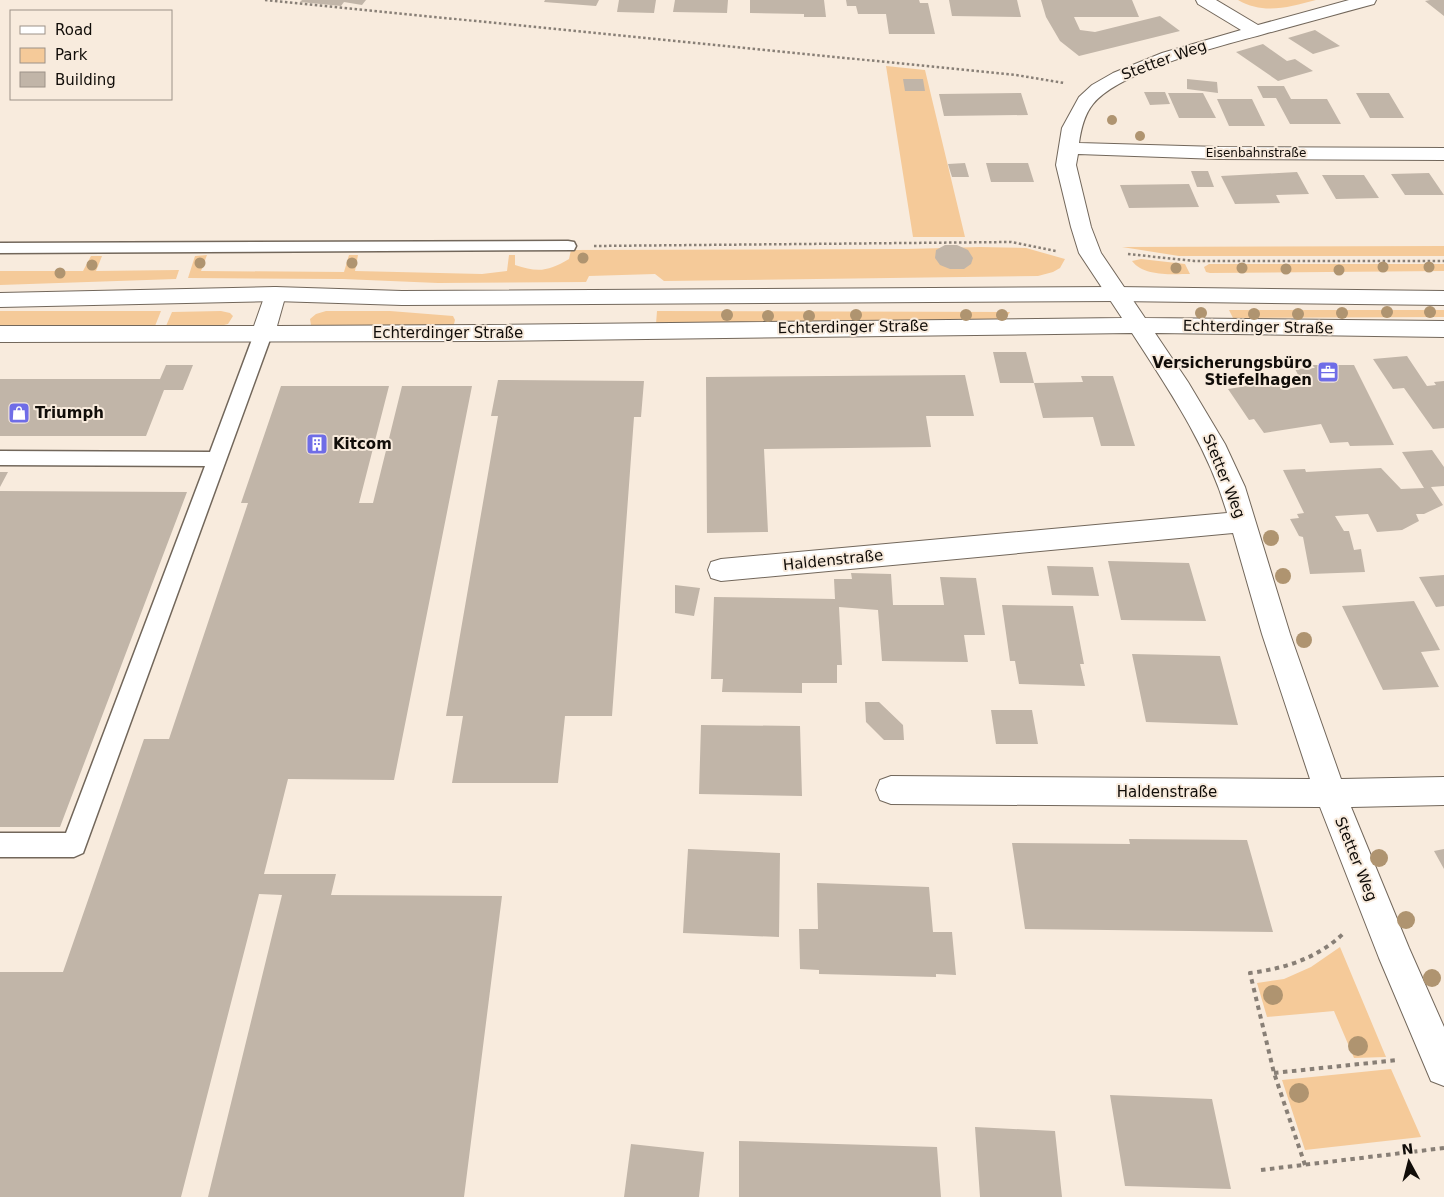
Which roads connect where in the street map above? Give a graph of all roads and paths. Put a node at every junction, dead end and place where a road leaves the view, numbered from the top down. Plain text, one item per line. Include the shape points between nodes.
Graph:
1 (265, 0) edge
2 (1204, 0) edge
3 (1368, 0) edge
4 (1254, 30) junction
5 (1099, 89) junction
6 (1068, 148) junction
7 (1444, 154) edge
8 (568, 246) joint
9 (0, 248) edge
10 (1090, 253) junction
11 (1444, 260) edge
12 (275, 294) junction
13 (1116, 294) junction
14 (1444, 298) edge
15 (0, 300) edge
16 (1139, 326) junction
17 (1444, 330) edge
18 (0, 334) edge
19 (262, 334) junction
20 (0, 458) edge
21 (217, 458) junction
22 (1243, 522) junction
23 (721, 570) dead end
24 (891, 790) dead end
25 (1444, 791) edge
26 (1330, 793) junction
27 (0, 845) edge
28 (1345, 932) dead end
29 (1398, 1060) dead end
30 (1444, 1068) edge
31 (1274, 1073) junction
32 (1444, 1148) edge
33 (1305, 1165) junction
34 (1261, 1170) dead end

1 - 5 path via 1016,75
2 - 4 street
3 - 4 street, Stetter Weg
4 - 5 street, Stetter Weg via 1150,63
5 - 6 street, Stetter Weg via 1078,114
6 - 7 street, Eisenbahnstraße via 1219,153
6 - 10 street, Stetter Weg via 1068,181
8 - 9 lane
8 - 10 path via 1011,242 1059,252
10 - 11 path via 1124,253 1194,261
10 - 13 street, Stetter Weg
12 - 13 street, Echterdinger Straße via 411,298
12 - 15 street, Echterdinger Straße
12 - 19 street
13 - 14 street, Echterdinger Straße
13 - 16 street, Stetter Weg
16 - 17 street, Echterdinger Straße
16 - 19 street, Echterdinger Straße
16 - 22 street, Stetter Weg via 1198,416 1216,450
18 - 19 street, Echterdinger Straße
19 - 21 lane
20 - 21 lane
21 - 27 lane via 74,845
22 - 23 street, Haldenstraße
22 - 26 street, Stetter Weg via 1276,634
24 - 26 street, Haldenstraße
25 - 26 street, Haldenstraße
26 - 30 street, Stetter Weg
28 - 31 path via 1335,943 1306,960 1279,970 1250,973
29 - 31 path
31 - 33 path
32 - 33 path
33 - 34 path

